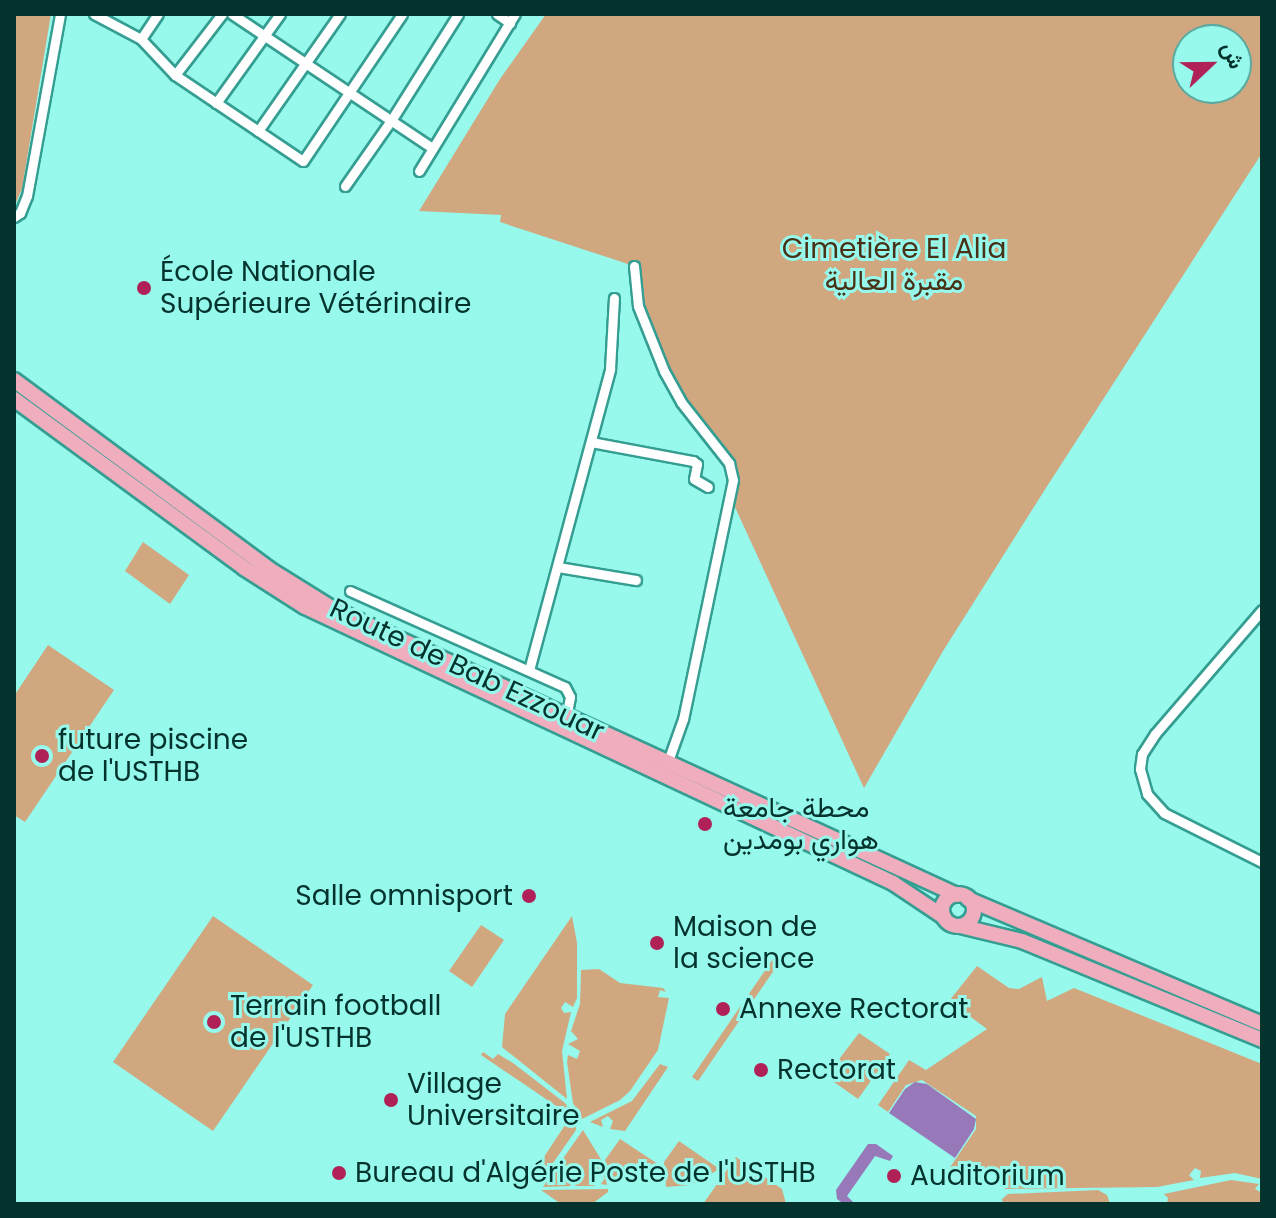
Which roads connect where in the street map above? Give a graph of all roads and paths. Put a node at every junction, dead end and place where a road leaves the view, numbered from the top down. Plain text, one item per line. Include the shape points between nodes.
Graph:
1 (60, 14) edge
2 (94, 14) edge
3 (158, 14) edge
4 (222, 14) edge
5 (232, 14) edge
6 (280, 14) edge
7 (340, 14) edge
8 (402, 14) edge
9 (458, 14) edge
10 (497, 14) edge
11 (513, 19) edge
12 (267, 35) junction
13 (141, 39) junction
14 (307, 63) junction
15 (175, 75) junction
16 (350, 90) junction
17 (216, 103) junction
18 (392, 119) junction
19 (258, 131) junction
20 (432, 148) junction
21 (419, 171) dead end
22 (345, 186) dead end
23 (14, 217) edge
24 (634, 266) dead end
25 (614, 298) dead end
26 (14, 380) edge
27 (14, 399) edge
28 (591, 442) junction
29 (708, 487) dead end
30 (558, 567) junction
31 (636, 580) dead end
32 (350, 591) dead end
33 (1262, 610) edge
34 (529, 670) junction
35 (566, 717) junction
36 (666, 769) junction
37 (739, 803) junction
38 (1262, 862) edge
39 (963, 897) junction
40 (944, 917) junction
41 (960, 926) junction
42 (1262, 1024) edge
43 (1262, 1040) edge

1 - 23 street via 27,196
2 - 13 street
3 - 13 street
4 - 15 street
5 - 12 street
6 - 12 street
7 - 14 street
8 - 16 street
9 - 18 street
10 - 11 street
11 - 20 street
12 - 14 street
12 - 17 street
13 - 15 street
14 - 16 street
14 - 19 street
15 - 17 street
16 - 18 street
16 - 19 street via 303,161
17 - 19 street
18 - 20 street
18 - 22 street
20 - 21 street
24 - 36 street via 638,306 664,371 733,474 683,719
25 - 28 street via 610,369
26 - 35 main road, Route de Bab Ezzouar via 299,589
27 - 36 main road, Route de Bab Ezzouar via 305,607
28 - 29 street via 693,461 694,479
28 - 30 street
30 - 31 street
30 - 34 street
32 - 34 street
33 - 38 street via 1155,734 1142,754 1140,769 1147,794 1164,813
34 - 35 street via 568,690
35 - 36 main road, Route de Bab Ezzouar
36 - 37 main road, Route de Bab Ezzouar
37 - 39 main road, Route de Bab Ezzouar
37 - 40 main road, Route de Bab Ezzouar via 893,883
39 - 40 main road via 946,900
39 - 41 main road via 973,915
39 - 42 main road, Route de Bab Ezzouar
40 - 41 main road
41 - 43 main road via 1022,941

